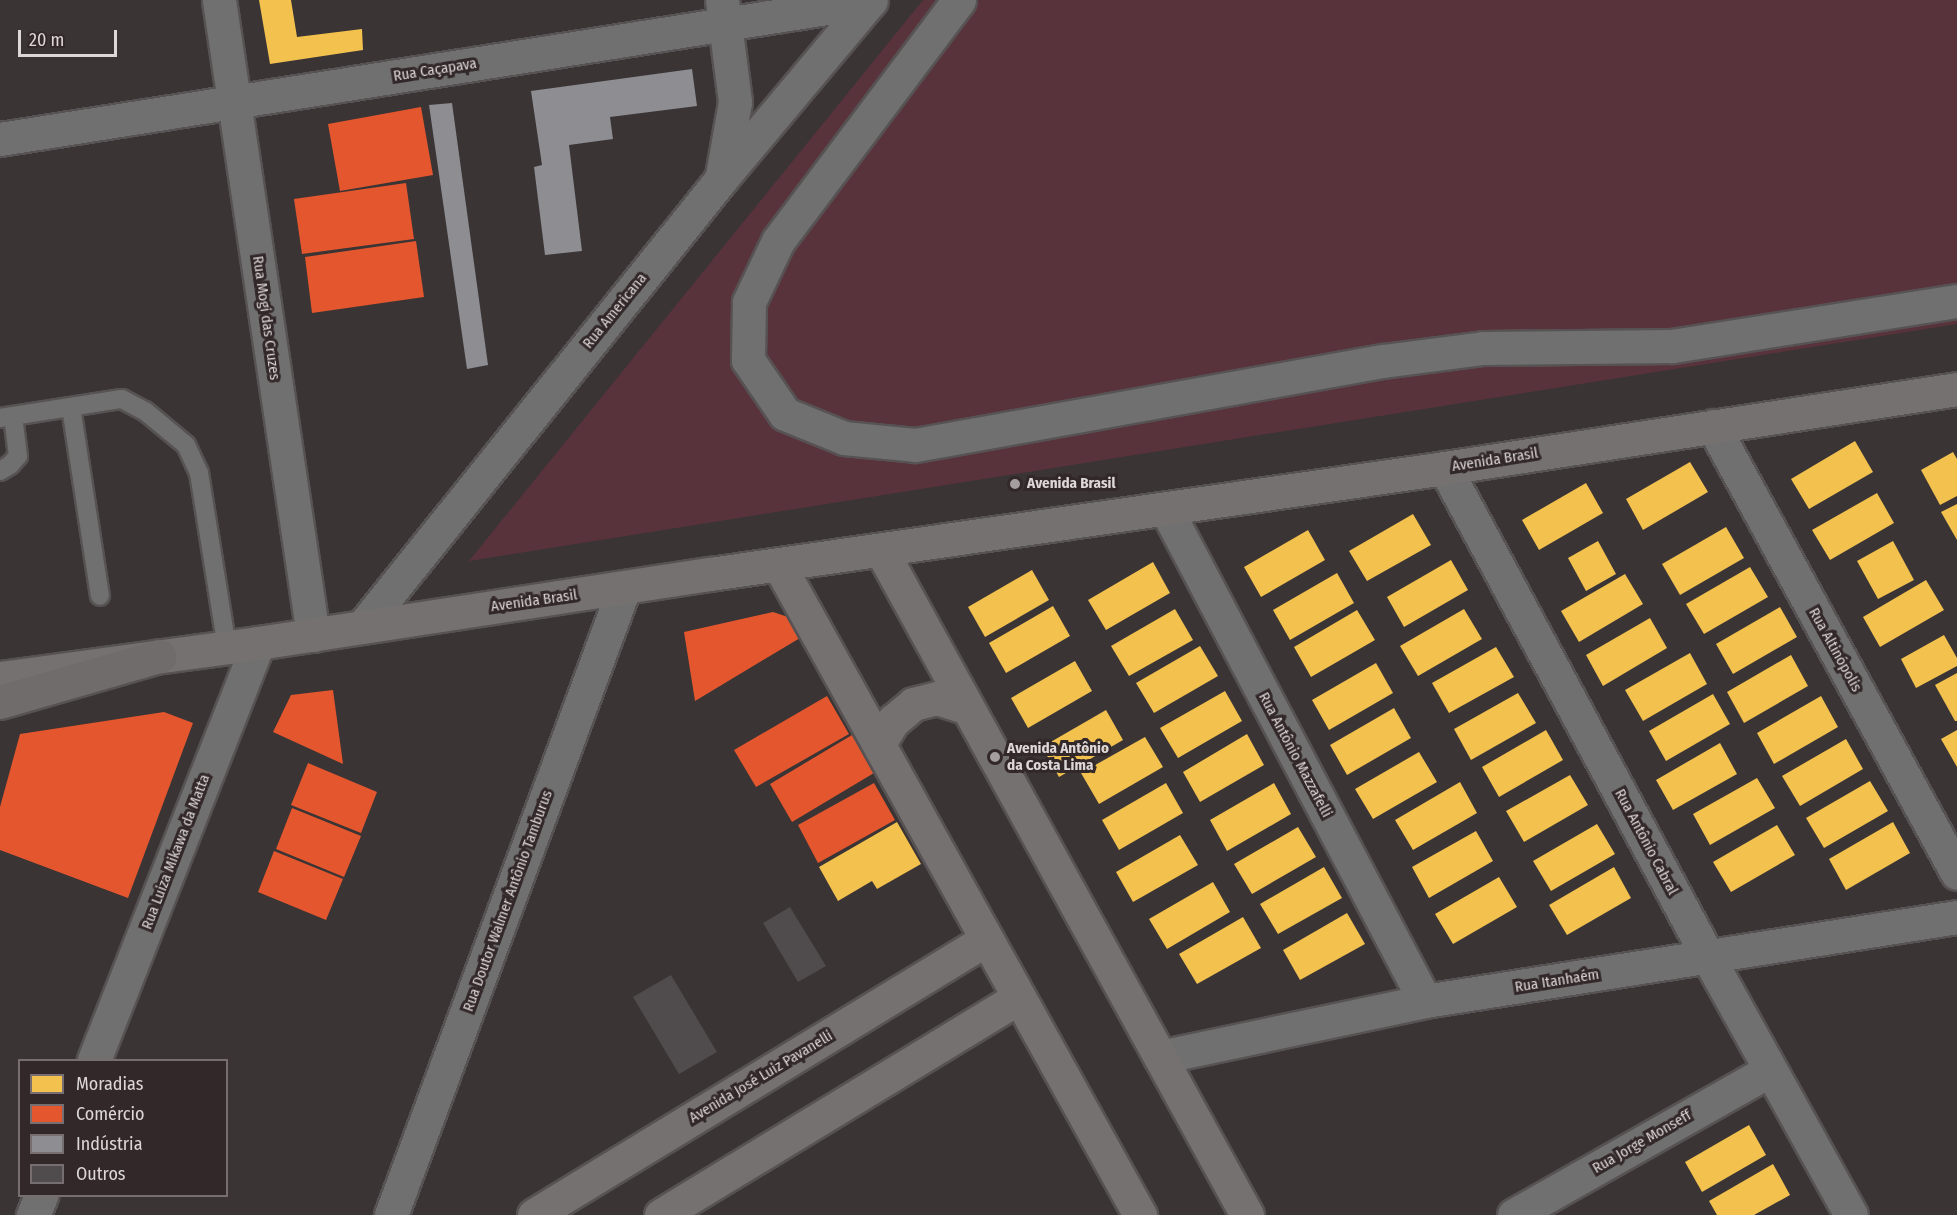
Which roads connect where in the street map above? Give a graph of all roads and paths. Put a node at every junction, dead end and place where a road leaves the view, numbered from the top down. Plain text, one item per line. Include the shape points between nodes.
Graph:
1 (219, 0) edge
2 (959, 0) edge
3 (870, 1) edge
4 (724, 12) edge
5 (234, 101) junction
6 (0, 138) edge
7 (722, 178) junction
8 (1957, 301) edge
9 (1957, 389) edge
10 (71, 407) junction
11 (7, 417) edge
12 (1713, 426) junction
13 (1445, 468) junction
14 (0, 471) edge
15 (1166, 509) junction
16 (881, 550) junction
17 (779, 565) junction
18 (624, 588) junction
19 (100, 596) dead end
20 (363, 626) junction
21 (313, 635) junction
22 (242, 645) junction
23 (0, 684) edge
24 (967, 708) junction
25 (879, 744) junction
26 (1957, 873) edge
27 (1957, 917) edge
28 (987, 939) junction
29 (1708, 957) junction
30 (1019, 997) junction
31 (1425, 1001) junction
32 (1160, 1057) junction
33 (94, 1059) edge
34 (1770, 1070) junction
35 (41, 1197) edge
36 (1534, 1210) edge
37 (33, 1215) edge
38 (391, 1215) edge
39 (534, 1215) edge
40 (661, 1215) edge
41 (1140, 1215) edge
42 (1247, 1215) edge
43 (1851, 1215) edge

1 - 5 street, Rua Mogi das Cruzes
2 - 8 street via 778,241 749,302 748,360 785,414 844,438 915,445 1383,361 1483,348 1672,346
3 - 4 street, Rua Caçapava
3 - 7 street, Rua Americana
4 - 5 street, Rua Caçapava
4 - 7 street via 735,102
5 - 6 street, Rua Caçapava
5 - 21 street, Rua Mogi das Cruzes
7 - 20 street, Rua Americana
9 - 12 street, Avenida Brasil
10 - 11 lane
10 - 19 lane
10 - 22 lane via 122,399 145,411 186,446 199,473
11 - 14 lane via 18,456
12 - 13 street, Avenida Brasil
12 - 26 street, Rua Altinópolis
13 - 15 street, Avenida Brasil
13 - 29 street, Rua Antônio Cabral
15 - 16 street, Avenida Brasil
15 - 31 street, Rua Antônio Mazzafelli
16 - 17 street, Avenida Brasil
16 - 24 street
17 - 18 street, Avenida Brasil
17 - 25 street
18 - 20 street, Avenida Brasil
18 - 38 street, Rua Doutor Walmer Antônio Tamburus
20 - 21 street, Avenida Brasil
21 - 22 street, Avenida Brasil
22 - 23 street, Avenida Brasil
22 - 33 street, Rua Luiza Mikawa da Matta
24 - 25 street via 937,698 913,704 893,721
24 - 32 street
25 - 28 street
27 - 29 street, Rua Itanhaém
28 - 30 street
28 - 39 street, Avenida José Luiz Pavanelli
29 - 31 street, Rua Itanhaém
29 - 34 street, Rua Antônio Cabral
30 - 40 street
30 - 41 street
31 - 32 street, Rua Itanhaém
32 - 42 street
34 - 36 street, Rua Jorge Monseff
34 - 43 street, Rua Antônio Cabral
35 - 37 street

